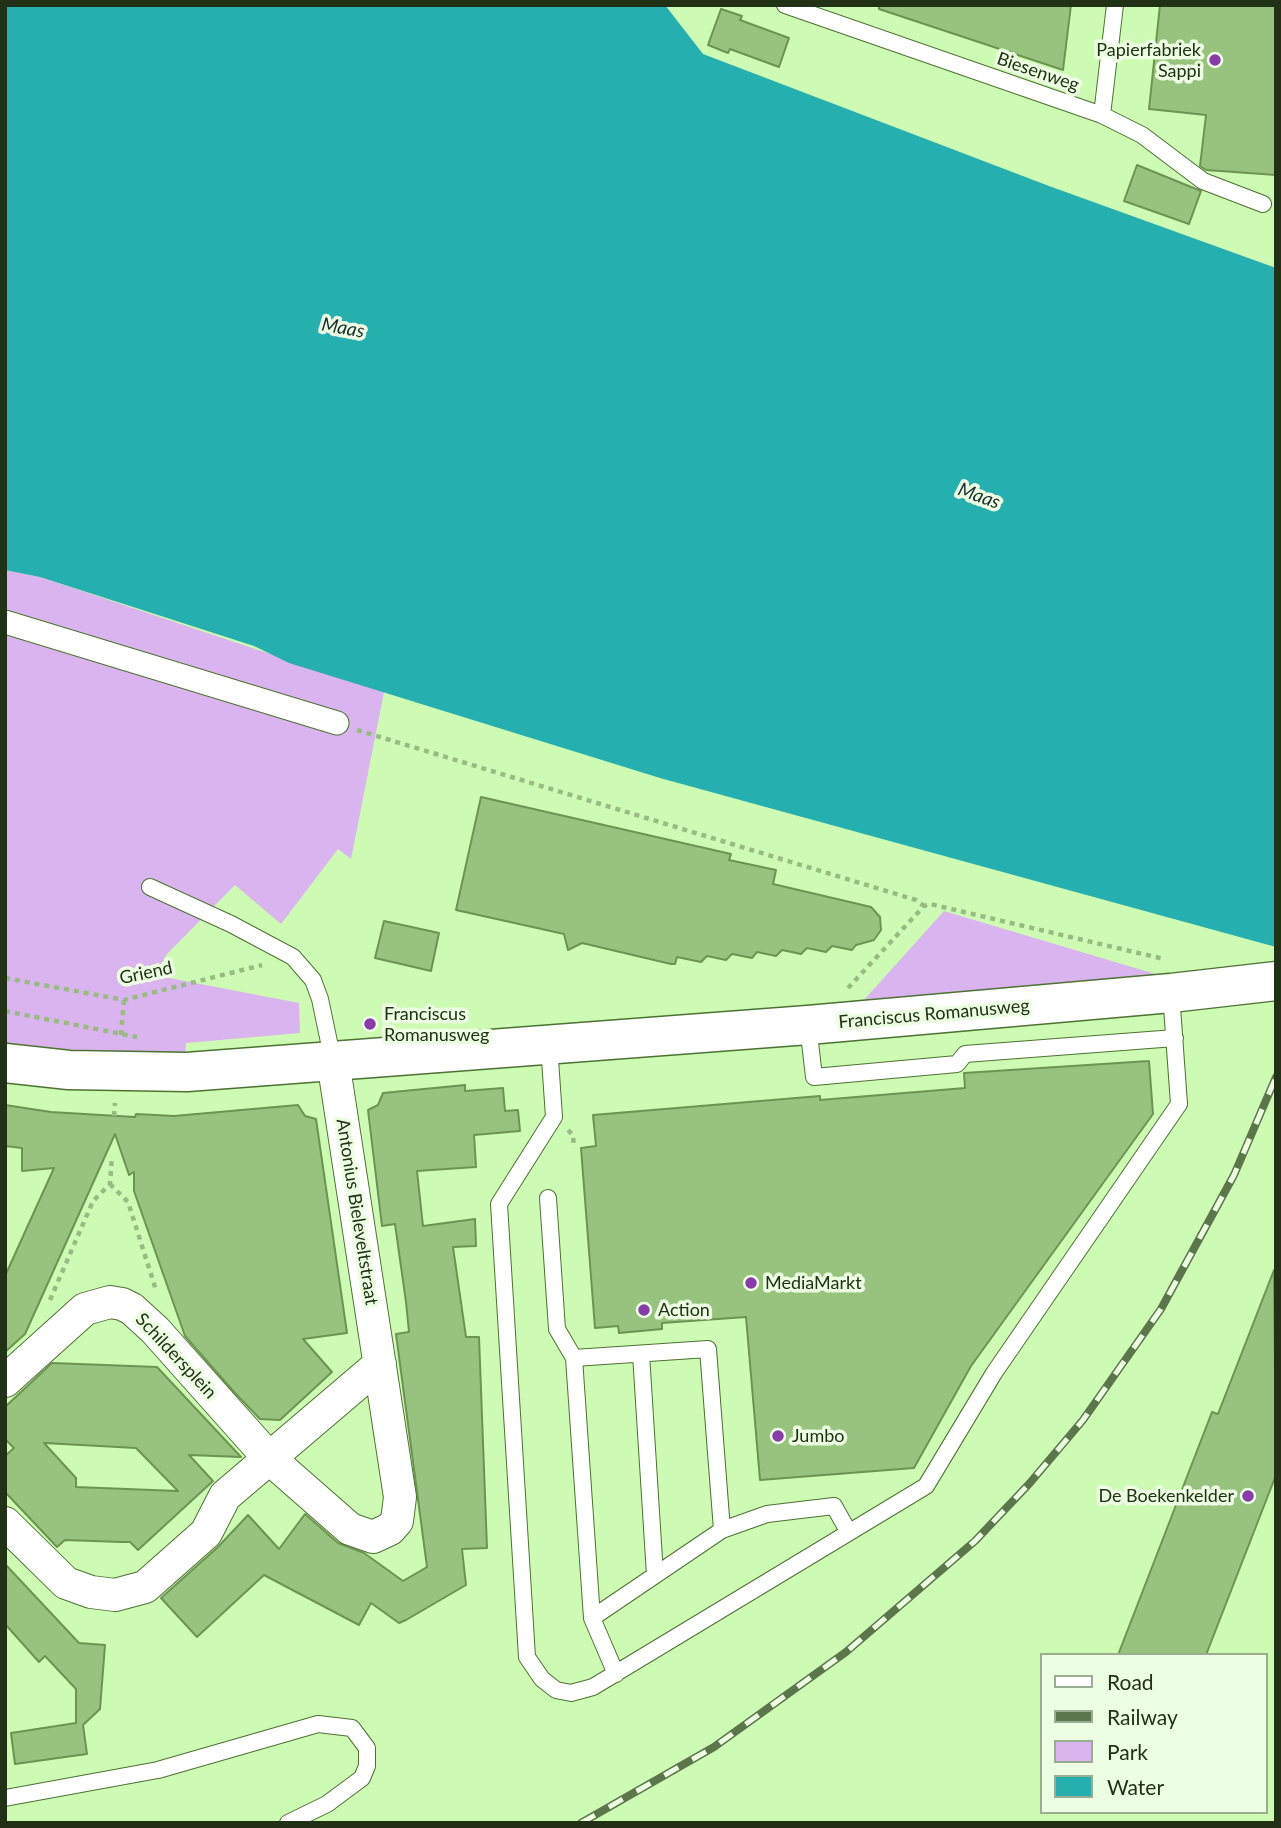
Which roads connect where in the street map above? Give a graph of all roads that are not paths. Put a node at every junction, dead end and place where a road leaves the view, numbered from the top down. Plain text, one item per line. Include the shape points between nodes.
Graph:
1 (785, 5) edge
2 (1115, 5) edge
3 (1102, 115) junction
4 (1264, 204) dead end
5 (5, 622) edge
6 (337, 723) road end
7 (150, 887) dead end
8 (1169, 977) junction
9 (1276, 981) edge
10 (808, 1025) junction
11 (1175, 1038) junction
12 (549, 1045) junction
13 (333, 1061) junction
14 (5, 1063) edge
15 (548, 1198) dead end
16 (641, 1354) junction
17 (574, 1358) junction
18 (380, 1364) junction
19 (5, 1381) edge
20 (269, 1458) junction
21 (5, 1523) edge
22 (722, 1530) junction
23 (848, 1531) junction
24 (655, 1575) junction
25 (592, 1618) junction
26 (616, 1674) junction
27 (5, 1798) edge
28 (288, 1823) edge

1 - 3 lane, Biesenweg
2 - 3 lane
3 - 4 lane, Biesenweg via 1142,135 1203,181
5 - 6 street
7 - 13 lane via 293,957 313,980
8 - 9 street, Franciscus Romanusweg
8 - 10 street, Franciscus Romanusweg
8 - 11 lane
10 - 11 lane via 814,1077 957,1064 965,1054
10 - 12 street, Franciscus Romanusweg
11 - 23 lane via 1179,1104 994,1373 926,1486
12 - 13 street, Franciscus Romanusweg
12 - 26 lane via 554,1117 499,1204 527,1657 542,1679 556,1690 571,1693
13 - 14 street, Franciscus Romanusweg via 187,1072 81,1071
13 - 18 street, Antonius Bieleveltstraat
15 - 17 lane via 557,1329
16 - 17 lane
16 - 22 lane via 708,1349
16 - 24 lane
17 - 25 lane
18 - 20 street
18 - 20 street, Antonius Bieleveltstraat via 400,1497 397,1521 390,1529 373,1538 350,1529
19 - 20 street, Schildersplein via 85,1309 110,1302 142,1317
20 - 21 street via 225,1496 206,1533 145,1587 130,1593 102,1594 66,1583
22 - 23 lane via 766,1514 834,1506
22 - 24 lane
23 - 26 lane
24 - 25 lane
25 - 26 lane
27 - 28 lane via 158,1770 318,1724 352,1728 367,1748 362,1778 327,1804

